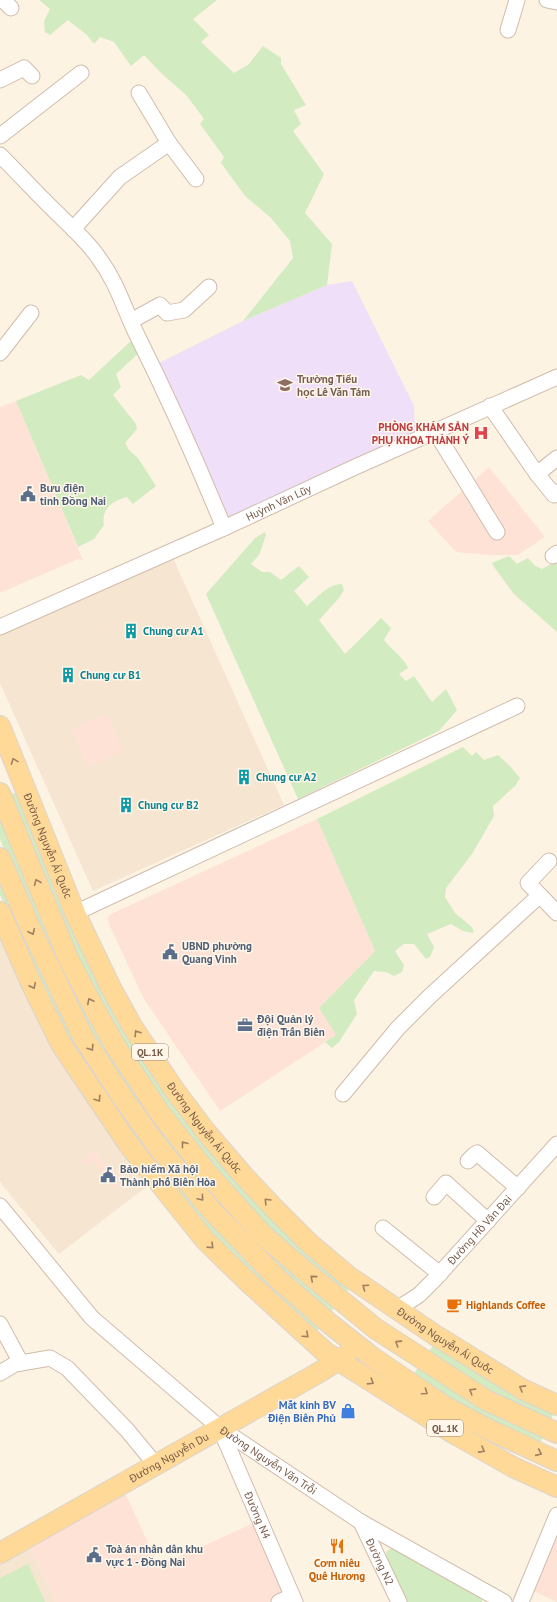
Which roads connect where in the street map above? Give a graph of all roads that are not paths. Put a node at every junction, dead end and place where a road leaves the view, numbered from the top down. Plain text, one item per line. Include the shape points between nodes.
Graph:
1 (518, 0) edge
2 (547, 0) edge
3 (557, 2) edge
4 (508, 30) dead end
5 (81, 73) dead end
6 (32, 76) dead end
7 (0, 80) edge
8 (139, 93) dead end
9 (0, 136) edge
10 (169, 143) junction
11 (0, 155) edge
12 (196, 179) dead end
13 (73, 229) junction
14 (210, 287) dead end
15 (31, 313) dead end
16 (131, 321) junction
17 (0, 353) edge
18 (557, 377) edge
19 (490, 406) junction
20 (435, 432) junction
21 (557, 458) edge
22 (537, 474) junction
23 (557, 492) edge
24 (224, 528) junction
25 (496, 532) dead end
26 (0, 627) edge
27 (517, 706) dead end
28 (0, 726) edge
29 (21, 781) junction
30 (0, 791) edge
31 (0, 858) edge
32 (549, 862) dead end
33 (539, 896) junction
34 (0, 912) edge
35 (76, 913) junction
36 (557, 913) edge
37 (343, 1094) dead end
38 (557, 1144) edge
39 (468, 1160) dead end
40 (518, 1188) junction
41 (434, 1197) dead end
42 (0, 1206) edge
43 (488, 1221) junction
44 (383, 1228) dead end
45 (440, 1274) junction
46 (397, 1309) junction
47 (0, 1324) edge
48 (376, 1329) junction
49 (358, 1346) junction
50 (338, 1361) junction
51 (21, 1364) junction
52 (0, 1373) edge
53 (557, 1405) edge
54 (220, 1428) junction
55 (557, 1433) edge
56 (557, 1461) edge
57 (156, 1465) junction
58 (557, 1487) edge
59 (557, 1516) edge
60 (361, 1522) junction
61 (0, 1553) edge
62 (289, 1600) edge
63 (399, 1602) edge
64 (504, 1602) edge
65 (521, 1602) edge

1 - 4 street
2 - 3 street
5 - 9 street
6 - 7 street via 24,68
8 - 10 street
10 - 12 street
10 - 13 street via 120,177
11 - 13 street
13 - 16 street via 83,238 114,280
14 - 16 street via 184,310 167,313 158,306
15 - 17 street
16 - 24 street
18 - 19 street, Huỳnh Văn Lũy
19 - 20 street, Huỳnh Văn Lũy
19 - 22 street
20 - 24 street, Huỳnh Văn Lũy
20 - 25 street
21 - 22 street
22 - 23 street via 554,495
24 - 26 street, Huỳnh Văn Lũy
27 - 35 street
29 -> 28 main road, Đường Nguyễn Ái Quốc / QL.1K
29 - 30 main road
29 - 35 main road, Đường Nguyễn Ái Quốc / QL.1K
48 -> 30 main road, QL.1K via 264,1235 208,1174 160,1114 116,1047 69,960
31 -> 49 main road, QL.1K via 31,930 83,1037 158,1147 212,1211 278,1279
32 - 33 street via 528,883
33 - 36 street
33 - 37 street via 398,1028
34 -> 50 main road, QL.1K via 31,983 62,1044 129,1145 205,1240 287,1318
46 -> 35 main road, Đường Nguyễn Ái Quốc / QL.1K via 348,1276 310,1244 242,1175 206,1132 132,1026
38 - 40 street, Đường Hồ Văn Đại
39 - 40 street via 477,1153
40 - 43 street, Đường Hồ Văn Đại
41 - 43 street via 446,1183
42 - 54 street, Đường Nguyễn Văn Trỗi via 92,1318
43 - 45 street, Đường Hồ Văn Đại
44 - 45 street
45 - 46 street, Đường Hồ Văn Đại via 419,1295
46 - 48 main road, Đường Nguyễn Du
53 -> 46 main road, Đường Nguyễn Ái Quốc / QL.1K via 522,1389
47 - 51 street
48 - 49 main road, Đường Nguyễn Du
55 -> 48 main road, QL.1K via 486,1400
49 - 50 main road, Đường Nguyễn Du
49 -> 56 main road, QL.1K via 446,1407
50 - 54 main road, Đường Nguyễn Du
50 -> 58 main road, QL.1K via 453,1433 515,1468
51 - 52 street via 15,1364
51 - 57 street via 50,1358 68,1368 127,1430
54 - 57 main road, Đường Nguyễn Du
54 - 60 street, Đường Nguyễn Văn Trỗi
54 - 62 street, Đường N4
57 - 61 main road, Đường Nguyễn Du
59 - 65 street
60 - 63 street, Đường N2
60 - 64 street, Đường Nguyễn Văn Trỗi

